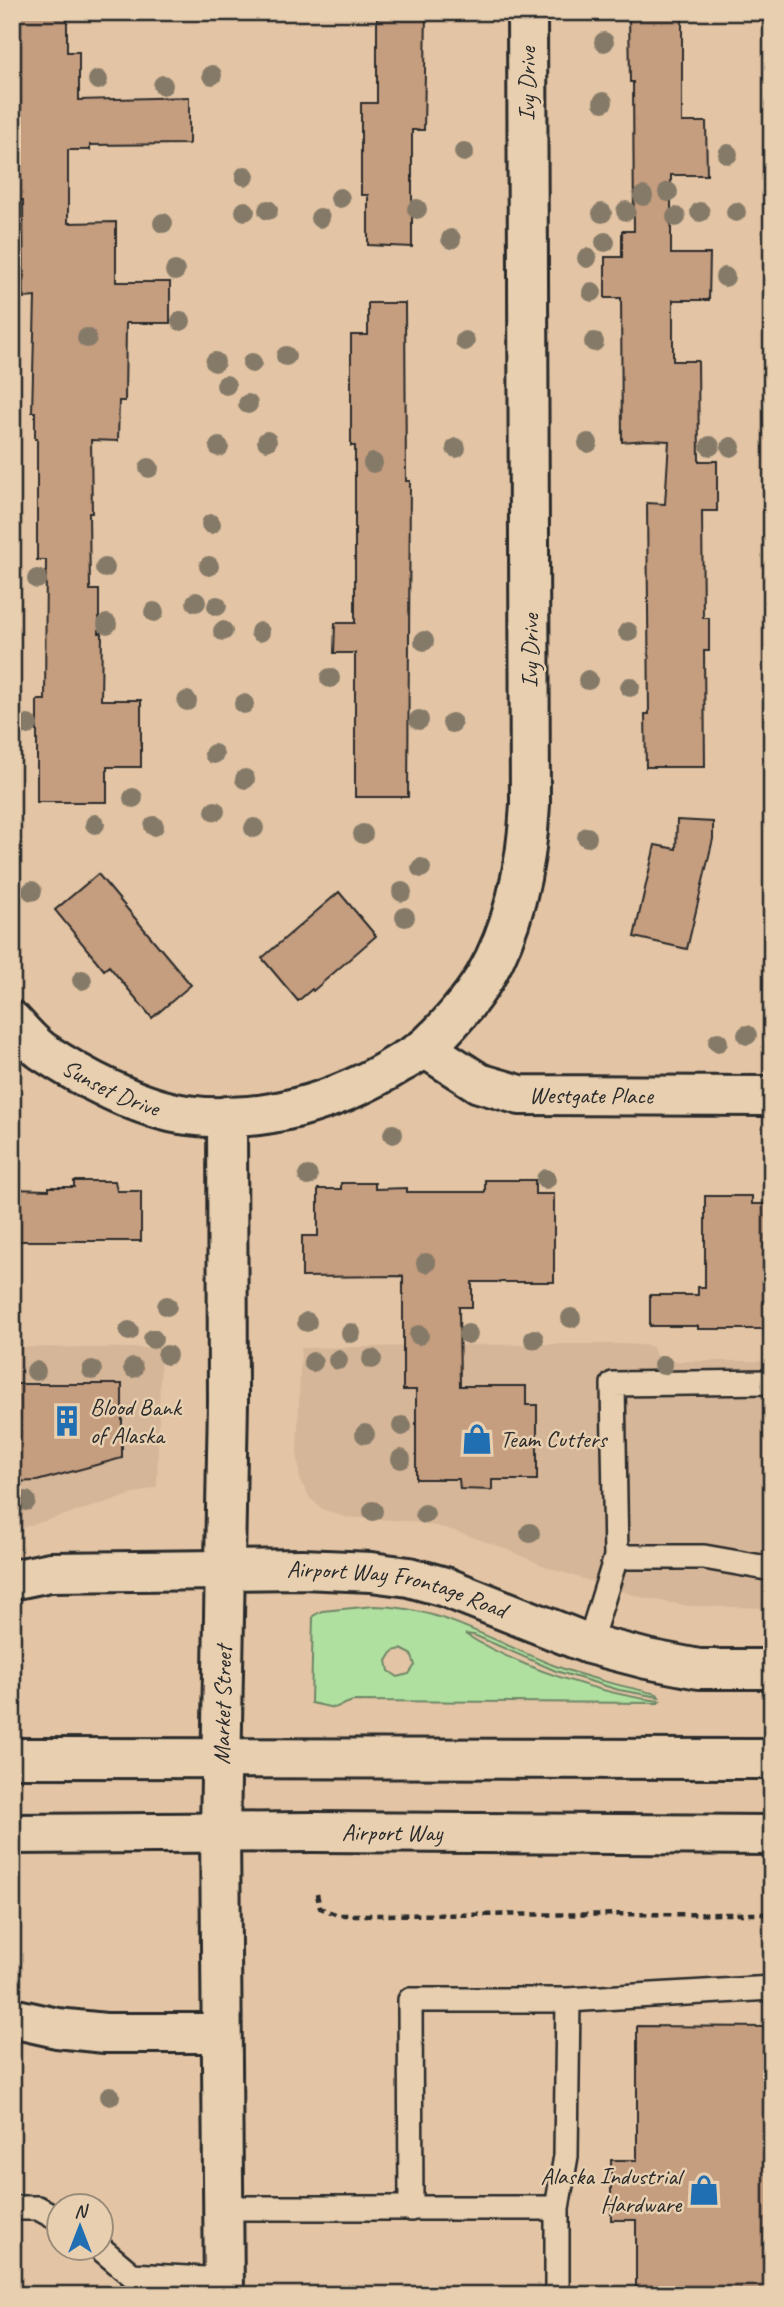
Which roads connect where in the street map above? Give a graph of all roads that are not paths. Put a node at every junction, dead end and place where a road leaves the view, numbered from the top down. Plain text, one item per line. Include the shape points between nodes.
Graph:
1 (527, 12) edge
2 (12, 1021) edge
3 (425, 1048) junction
4 (26, 1058) edge
5 (772, 1096) edge
6 (227, 1116) junction
7 (772, 1382) edge
8 (616, 1557) junction
9 (772, 1569) edge
10 (225, 1570) junction
11 (12, 1580) edge
12 (589, 1644) junction
13 (772, 1669) edge
14 (12, 1758) edge
15 (221, 1759) junction
16 (772, 1759) edge
17 (220, 1832) junction
18 (12, 1834) edge
19 (772, 1835) edge
20 (772, 1988) edge
21 (568, 2000) junction
22 (12, 2018) edge
23 (221, 2033) junction
24 (12, 2208) edge
25 (223, 2208) junction
26 (557, 2208) junction
27 (411, 2209) junction
28 (46, 2212) edge
29 (112, 2262) edge
30 (133, 2285) edge
31 (224, 2288) edge
32 (556, 2295) edge

1 - 3 street, Ivy Drive via 528,841 515,903 485,978
2 - 4 street, Sunset Drive
3 - 5 street, Westgate Place via 479,1083 520,1095
3 - 6 street, Ivy Drive via 383,1074 320,1101 272,1114
4 - 6 street, Sunset Drive via 143,1103 187,1115
6 - 10 street, Market Street
7 - 8 lane via 612,1384
8 - 9 lane via 704,1557
8 - 12 lane
10 - 11 street, Airport Way Frontage Road via 50,1572
10 - 12 street, Airport Way Frontage Road via 321,1570 409,1577
10 - 15 street, Market Street
12 - 13 street, Airport Way Frontage Road via 699,1669
14 - 15 street
15 - 16 street
15 - 17 street, Market Street
17 - 18 street, Airport Way
17 - 19 street, Airport Way
17 - 23 street, Market Street
20 - 21 lane
21 - 26 lane via 566,2156
21 - 27 lane via 410,2000
22 - 23 street via 105,2033
23 - 25 street, Market Street
24 - 28 lane
25 - 27 lane
25 - 31 street, Market Street
26 - 27 lane
26 - 32 lane
29 - 30 lane
30 - 31 lane

